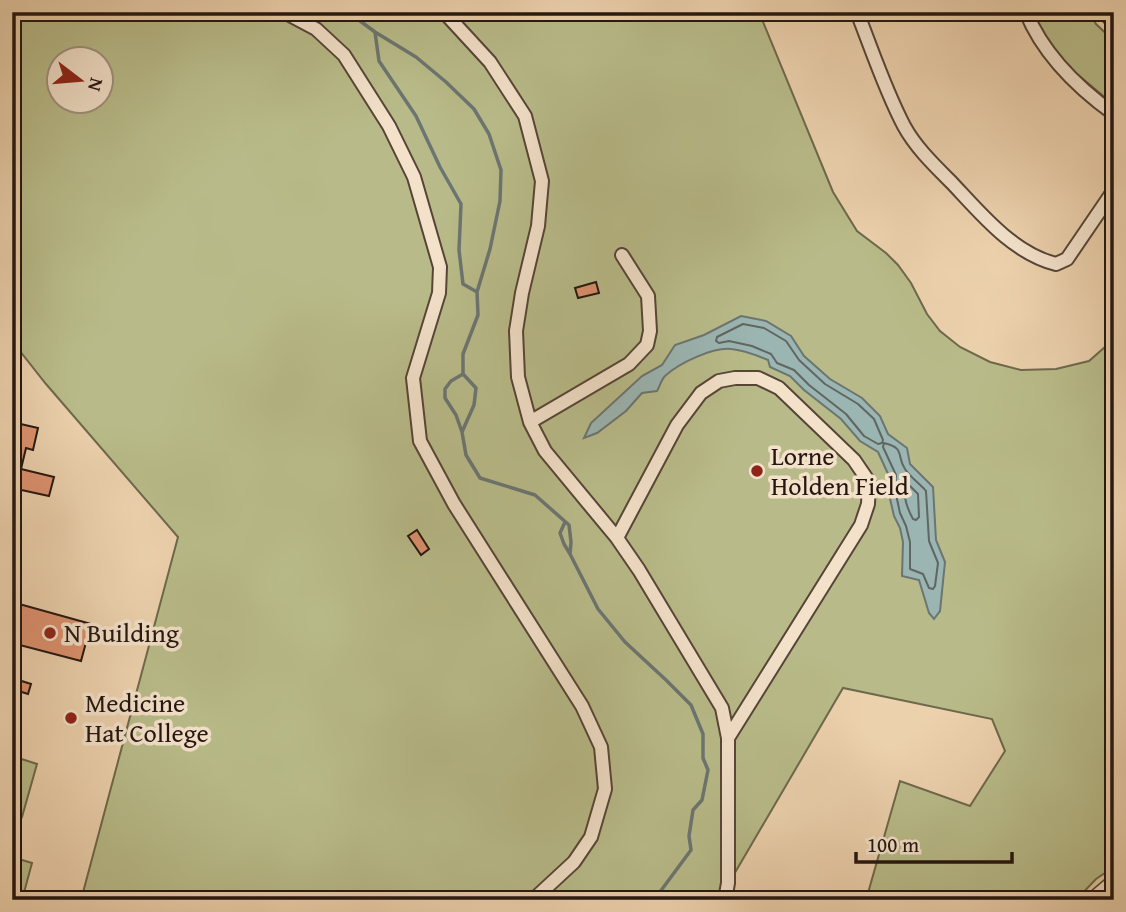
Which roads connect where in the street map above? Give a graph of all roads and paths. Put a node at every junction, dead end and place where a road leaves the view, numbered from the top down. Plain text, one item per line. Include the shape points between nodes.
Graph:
1 (284, 12) edge
2 (444, 12) edge
3 (857, 12) edge
4 (1026, 12) edge
5 (1104, 12) edge
6 (1114, 23) edge
7 (1114, 114) edge
8 (1114, 190) edge
9 (622, 256) dead end
10 (530, 422) junction
11 (617, 538) junction
12 (722, 708) junction
13 (744, 712) junction
14 (728, 738) junction
15 (1114, 883) edge
16 (533, 900) edge
17 (725, 900) edge
18 (1094, 900) edge

1 - 16 street via 316,30 344,55 389,125 414,177 440,267 439,293 413,378 420,441 454,504 582,706 601,747 605,789 591,837 575,862
2 - 10 street via 490,62 525,116 542,181 538,226 516,331 518,377
3 - 8 street via 905,128 975,208 1022,249 1056,264 1067,259
4 - 7 street via 1033,30 1065,71
5 - 6 street
9 - 10 street via 648,296 647,345 629,365
10 - 11 street via 545,451
11 - 12 street
11 - 13 street via 677,425 701,393 719,381 758,378 779,388 854,460 869,482 861,525
12 - 13 street
12 - 14 street
13 - 14 street
14 - 17 street
15 - 18 street

